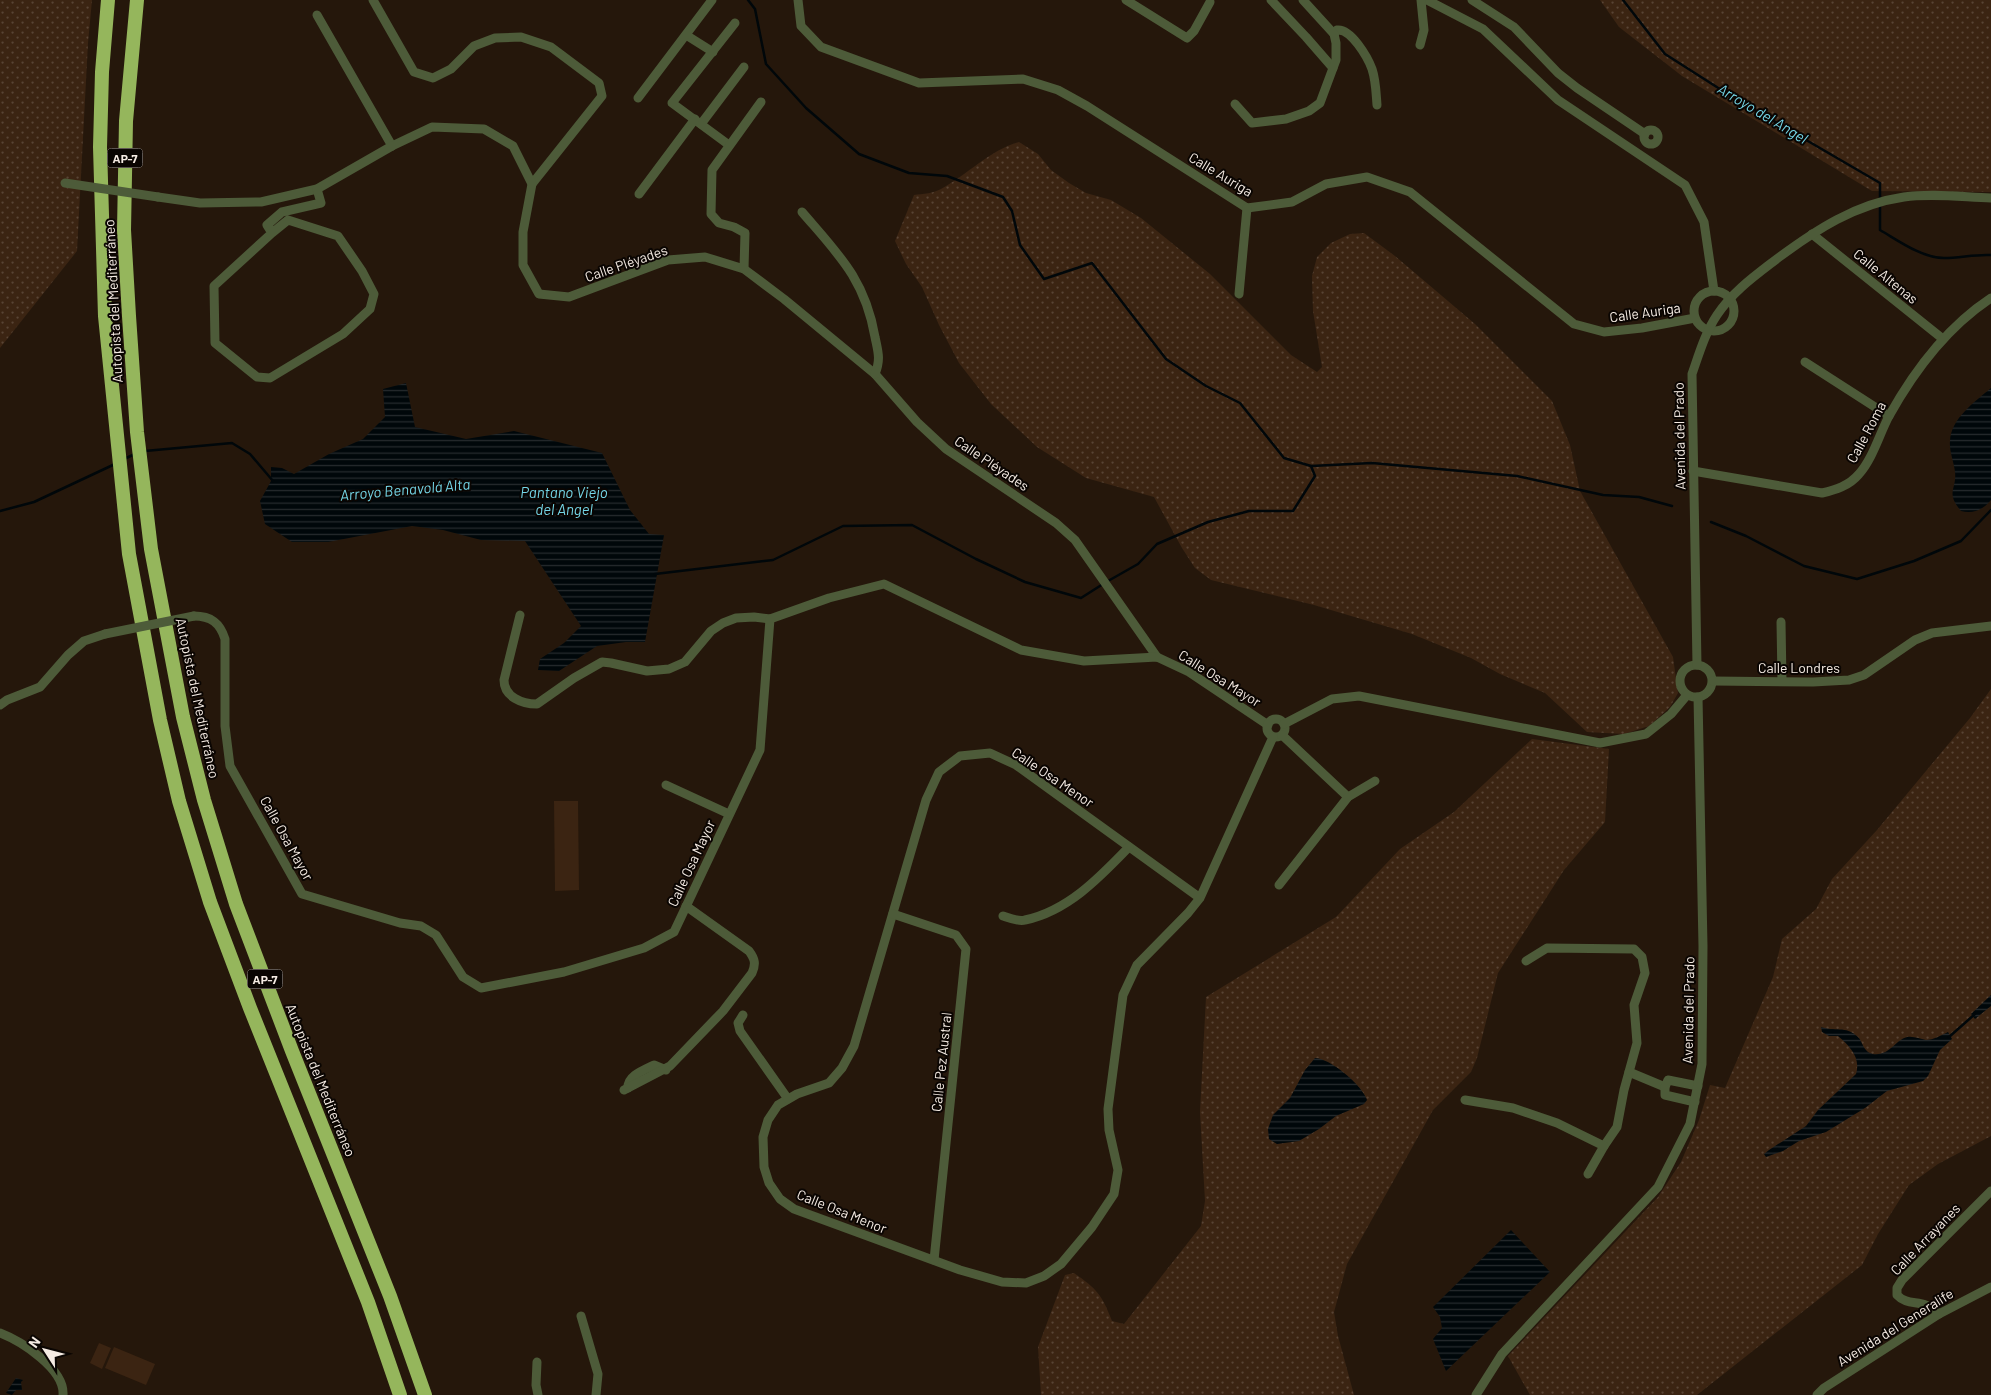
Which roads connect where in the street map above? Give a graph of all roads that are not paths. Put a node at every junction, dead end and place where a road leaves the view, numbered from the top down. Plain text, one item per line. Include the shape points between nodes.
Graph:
1 (108, 0) edge
2 (136, 0) edge
3 (372, 0) edge
4 (712, 0) edge
5 (798, 0) edge
6 (1126, 0) edge
7 (1271, 0) edge
8 (1303, 0) edge
9 (1421, 0) edge
10 (1426, 0) edge
11 (1472, 0) edge
12 (1210, 2) dead end
13 (317, 15) dead end
14 (735, 23) dead end
15 (1334, 34) junction
16 (686, 35) junction
17 (1420, 45) dead end
18 (713, 52) junction
19 (744, 67) dead end
20 (1333, 68) junction
21 (638, 98) dead end
22 (761, 102) dead end
23 (1235, 104) dead end
24 (1377, 105) dead end
25 (698, 122) junction
26 (1646, 134) dead end
27 (730, 144) junction
28 (392, 146) junction
29 (66, 183) dead end
30 (532, 184) junction
31 (317, 189) junction
32 (639, 194) dead end
33 (1991, 198) edge
34 (1247, 208) junction
35 (802, 212) dead end
36 (272, 233) junction
37 (1812, 234) junction
38 (744, 269) junction
39 (1714, 292) junction
40 (1239, 294) dead end
41 (1730, 298) junction
42 (1991, 298) edge
43 (1695, 318) junction
44 (1708, 330) junction
45 (1943, 339) junction
46 (1805, 362) dead end
47 (875, 374) junction
48 (1889, 416) junction
49 (1693, 471) junction
50 (520, 615) dead end
51 (770, 619) junction
52 (1781, 622) dead end
53 (1991, 626) edge
54 (1157, 657) junction
55 (1697, 665) junction
56 (1713, 681) junction
57 (1782, 681) junction
58 (1687, 695) junction
59 (1698, 697) junction
60 (0, 705) edge
61 (1284, 724) junction
62 (1268, 725) junction
63 (1278, 736) junction
64 (1375, 781) dead end
65 (666, 785) dead end
66 (1348, 797) junction
67 (729, 814) junction
68 (1129, 847) junction
69 (1279, 885) dead end
70 (1200, 898) junction
71 (686, 906) junction
72 (893, 914) junction
73 (1003, 916) dead end
74 (1526, 961) dead end
75 (743, 1015) dead end
76 (1629, 1072) junction
77 (1698, 1086) junction
78 (1664, 1087) junction
79 (626, 1089) dead end
80 (788, 1099) junction
81 (1465, 1100) dead end
82 (1694, 1102) junction
83 (1604, 1146) junction
84 (1588, 1174) dead end
85 (1991, 1191) edge
86 (934, 1260) junction
87 (1991, 1287) edge
88 (1939, 1314) junction
89 (581, 1316) dead end
90 (0, 1333) edge
91 (537, 1362) dead end
92 (63, 1395) edge
93 (400, 1395) edge
94 (425, 1395) edge
95 (538, 1395) edge
96 (596, 1395) edge
97 (1476, 1395) edge
98 (1817, 1395) edge

1 - 93 highway, Autopista del Mediterráneo / AP-7 via 100,147 105,316 129,554 160,720 210,902 253,1018 368,1302
2 - 94 highway, Autopista del Mediterráneo / AP-7 via 126,121 124,230 129,316 137,432 151,549 183,717 236,904 390,1296
3 - 30 street via 414,72 433,78 452,69 474,46 495,38 522,37 551,47 599,84 602,96
4 - 16 street
5 - 34 street, Calle Auriga via 801,26 821,47 919,83 1023,79 1058,90
6 - 12 street via 1187,38
7 - 20 street
8 - 15 street
9 - 17 street via 1424,30
10 - 39 street via 1483,29 1558,100 1685,185 1704,222
11 - 26 street via 1514,27 1577,88
13 - 28 street
14 - 18 street
15 - 20 street via 1336,60
15 - 24 street via 1342,29 1359,46 1372,68
16 - 18 street
16 - 21 street
18 - 25 street via 672,103
19 - 25 street
20 - 23 street via 1320,103 1309,111 1286,119 1252,123
22 - 27 street
25 - 27 street
25 - 32 street
27 - 38 street via 712,170 711,214 719,223 734,226 745,233
28 - 30 street via 432,127 484,129 513,146
28 - 31 street
29 - 31 street, bridge via 200,203 261,202
30 - 38 street, Calle Pléyades via 524,232 523,265 539,294 569,297 668,260 705,257
31 - 36 street via 321,203 282,212 267,225
33 - 37 street, Avenida del Prado via 1904,197 1861,208
34 - 40 street
34 - 43 street, Calle Auriga via 1292,202 1326,184 1367,177 1410,192 1574,324 1604,332
35 - 47 street via 849,268 866,298 880,362
36 - 36 street via 214,286 215,343 258,377 270,378 343,334 370,309 374,294 338,236 288,220
37 - 41 street, Avenida del Prado via 1747,281
37 - 45 street, Calle Altenas
38 - 47 street, Calle Pléyades
39 - 41 street
39 - 43 street via 1702,295 1698,300
41 - 44 street, Avenida del Prado
41 - 44 street via 1734,310 1731,323 1720,330
42 - 45 street, Calle Roma
43 - 44 street
44 - 49 street, Avenida del Prado via 1692,374
45 - 48 street, Calle Roma via 1914,375
46 - 48 street
47 - 54 street, Calle Pléyades via 946,450 1056,523 1075,540
48 - 49 street, Calle Roma via 1859,475 1841,488 1828,492
49 - 55 street, Avenida del Prado
50 - 51 street via 504,686 517,700 537,704 602,662 648,671 669,669 685,662 711,631 723,623 745,618
51 - 54 street, Calle Osa Mayor via 829,598 884,584 1021,650 1084,661
51 - 67 street, Calle Osa Mayor via 760,750
52 - 57 street
53 - 57 street, Calle Londres via 1932,633 1915,640 1864,675 1849,680
54 - 62 street, Calle Osa Mayor via 1189,672
55 - 56 street via 1708,670
55 - 58 street via 1684,670 1681,676 1682,690
56 - 57 street, Calle Londres
56 - 59 street via 1711,689
58 - 59 street
58 - 61 street via 1671,714 1646,734 1600,743 1359,696 1332,700
59 - 77 street, Avenida del Prado via 1703,946 1702,1064
60 - 71 street, Calle Osa Mayor, bridge via 40,687 84,641 194,616 211,618 225,639 224,726 230,766 302,894 400,923 421,926 436,935 464,976 481,988 564,972 644,948 674,932
61 - 62 street via 1278,719
61 - 63 street via 1285,732
62 - 63 street via 1268,732
63 - 66 street
63 - 70 street, Calle Osa Menor
64 - 66 street
65 - 67 street
66 - 69 street
67 - 71 street, Calle Osa Mayor
68 - 70 street, Calle Osa Menor
68 - 72 street, Calle Osa Menor via 1016,765 990,753 960,756 939,772 926,800
68 - 73 street via 1096,881 1058,907 1024,921
70 - 86 street, Calle Osa Menor via 1137,965 1123,994 1108,1109 1118,1170 1114,1194 1092,1227 1061,1264 1026,1283 1002,1282
71 - 79 street via 749,951 755,959 755,966 723,1011 666,1070
72 - 80 street, Calle Osa Menor via 854,1046 829,1083
72 - 86 street, Calle Pez Austral via 956,935 966,949
74 - 76 street via 1547,948 1634,949 1642,957 1644,973 1634,1005 1637,1043
75 - 80 street via 738,1023 740,1031
76 - 78 street
76 - 83 street via 1617,1128
77 - 78 street via 1668,1080
77 - 82 street, Avenida del Prado
78 - 82 street via 1665,1095
80 - 86 street, Calle Osa Menor via 778,1105 768,1120 763,1137 764,1167 780,1199 794,1209
81 - 83 street via 1513,1108 1557,1123
82 - 97 street, Avenida del Prado via 1690,1124 1658,1186 1502,1354
83 - 84 street
85 - 88 street, Calle Arrayanes via 1897,1288 1897,1295 1902,1300 1931,1306
87 - 88 street, Avenida del Generalife
88 - 98 street, Avenida del Generalife
89 - 96 street via 598,1374
90 - 92 street via 45,1361 60,1381
91 - 95 street

